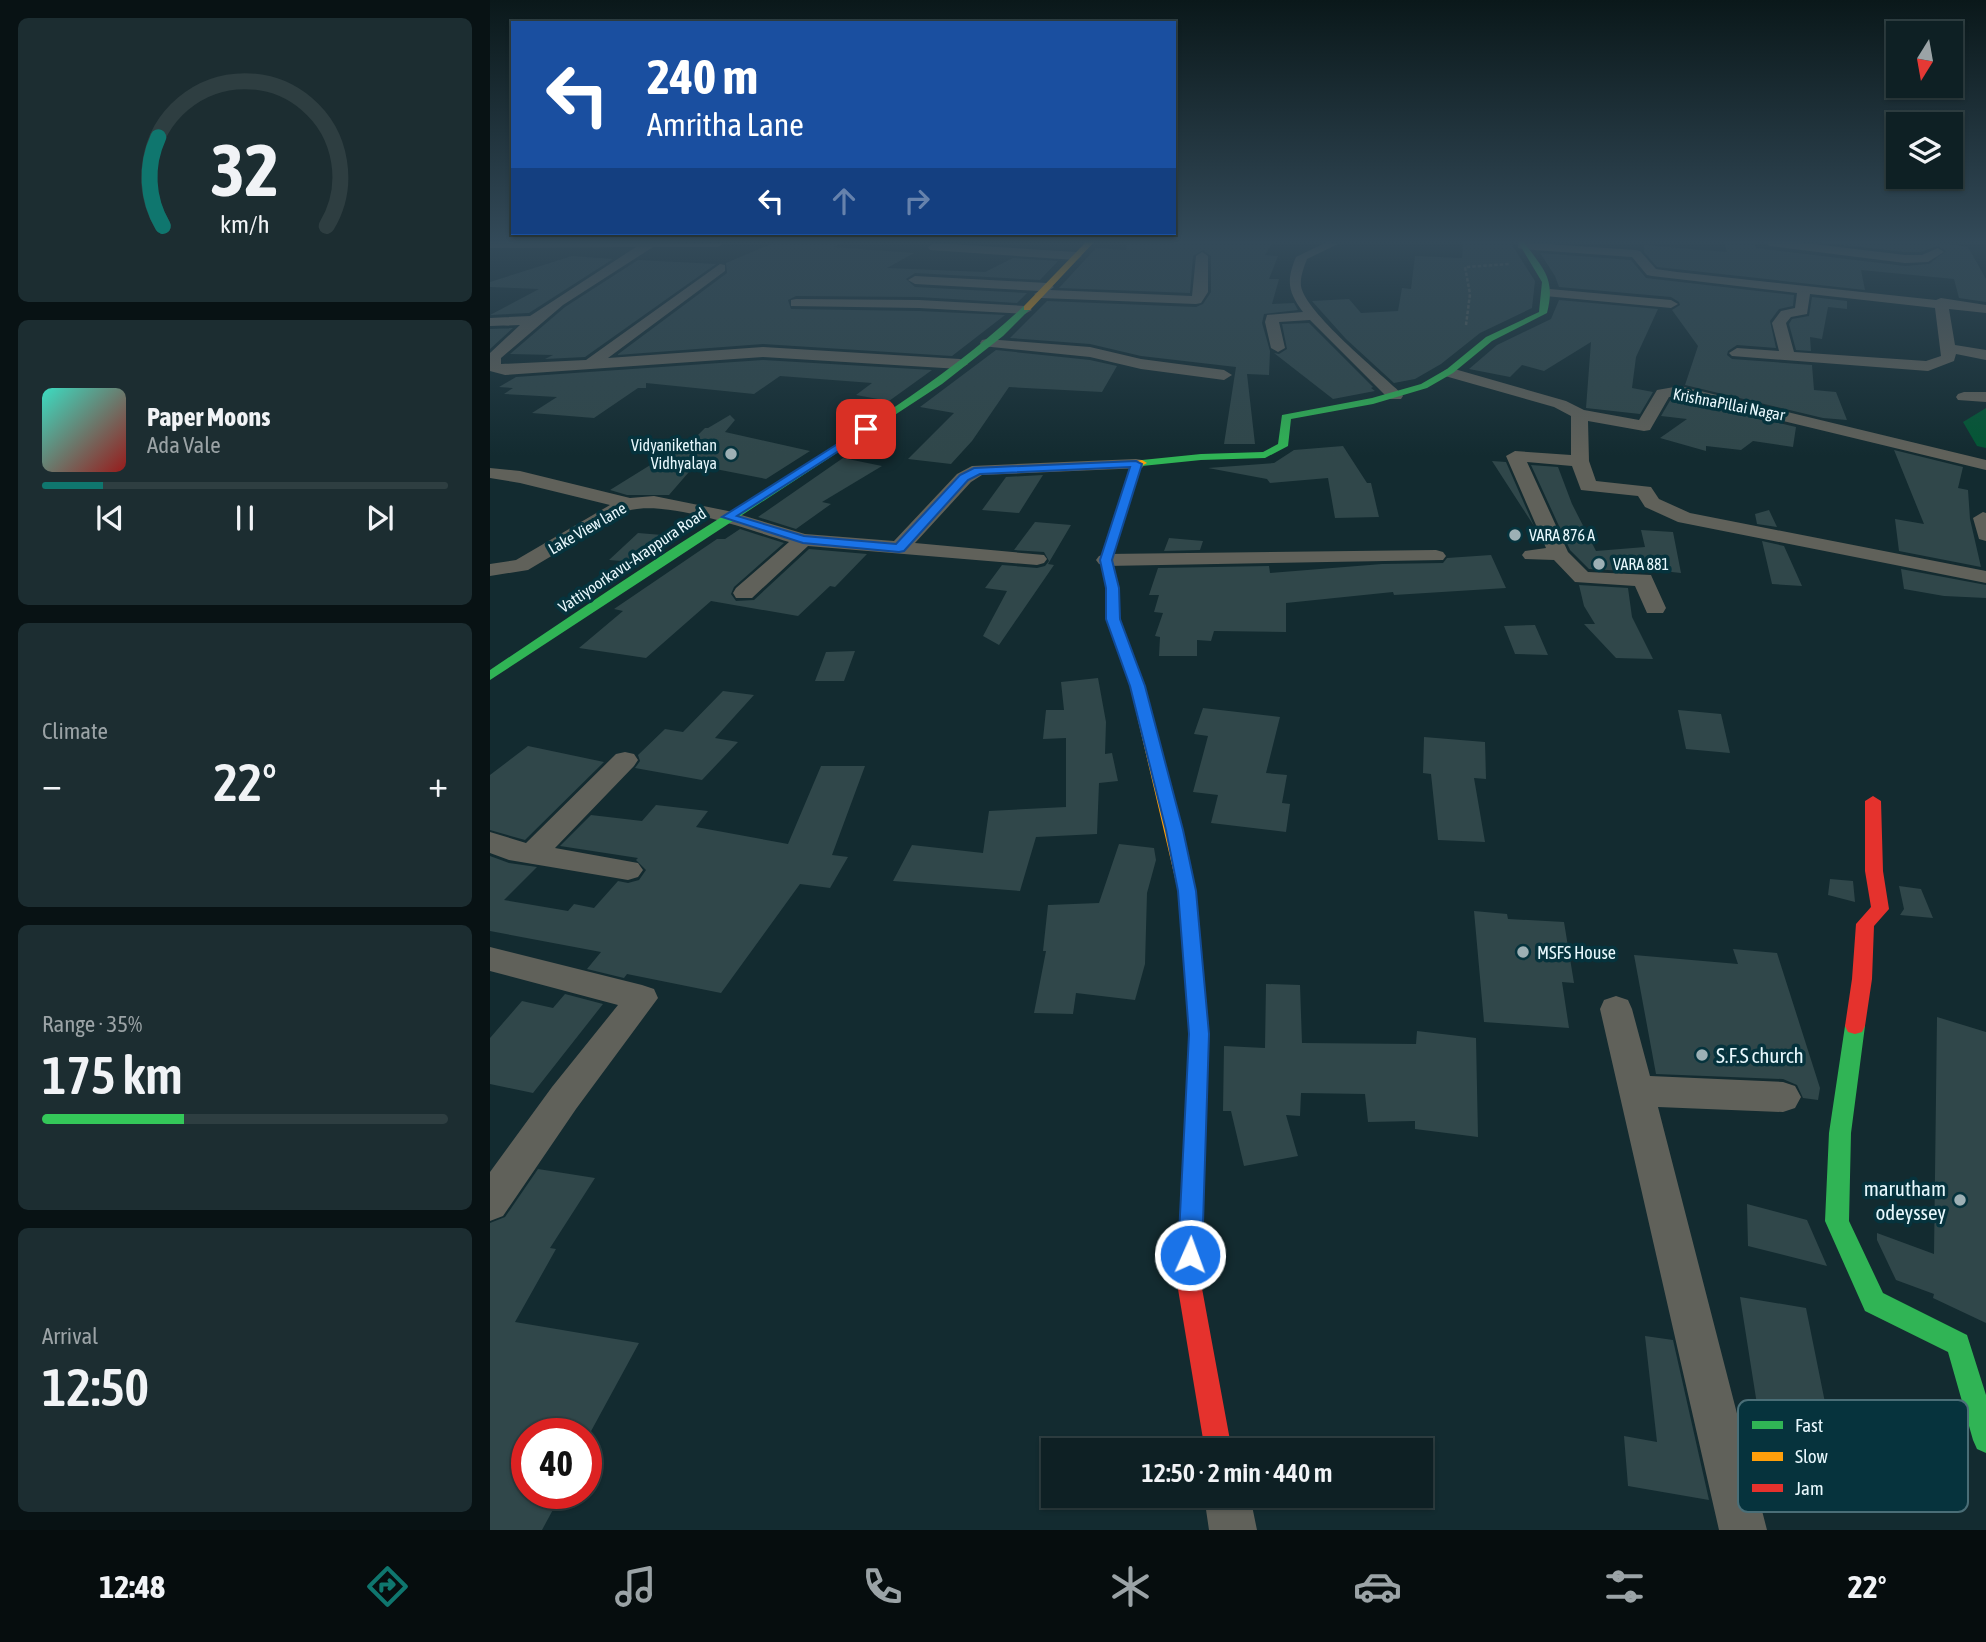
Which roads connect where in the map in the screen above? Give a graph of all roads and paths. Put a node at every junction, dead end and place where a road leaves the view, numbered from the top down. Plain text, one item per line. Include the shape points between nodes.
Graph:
1 (544, 313) edge
2 (658, 313) edge
3 (1021, 313) edge
4 (1313, 313) edge
5 (1467, 313) edge
6 (1542, 313) edge
7 (1789, 313) edge
8 (1942, 313) edge
9 (1315, 316) junction
10 (534, 320) junction
11 (490, 322) edge
12 (1493, 337) junction
13 (987, 343) junction
14 (1278, 348) dead end
15 (1947, 348) junction
16 (1737, 353) dead end
17 (1986, 355) edge
18 (1788, 357) junction
19 (492, 358) edge
20 (960, 364) junction
21 (587, 366) junction
22 (1451, 373) junction
23 (1224, 375) dead end
24 (1395, 396) junction
25 (1965, 397) dead end
26 (1986, 397) edge
27 (1579, 414) junction
28 (1580, 461) junction
29 (1136, 464) junction
30 (1986, 465) edge
31 (490, 472) edge
32 (627, 503) junction
33 (728, 517) junction
34 (803, 540) junction
35 (899, 548) junction
36 (1559, 554) junction
37 (1532, 555) dead end
38 (1436, 556) dead end
39 (1038, 559) dead end
40 (1106, 560) junction
41 (490, 570) edge
42 (1986, 577) edge
43 (744, 593) dead end
44 (1655, 608) dead end
45 (490, 676) edge
46 (625, 760) dead end
47 (1873, 801) dead end
48 (490, 842) edge
49 (532, 854) junction
50 (628, 870) dead end
51 (490, 959) edge
52 (1616, 1009) dead end
53 (1635, 1091) junction
54 (1783, 1097) dead end
55 (490, 1203) edge
56 (1972, 1348) edge
57 (1217, 1438) edge
58 (1986, 1440) edge
59 (1229, 1508) edge
60 (1738, 1510) edge
61 (1739, 1512) edge
62 (1233, 1530) edge
63 (1743, 1530) edge

1 - 10 street
2 - 21 street
3 - 13 street, Vattiyoorkavu-Arappura Road
4 - 9 street
5 - 12 path via 1466,328
6 - 12 street
7 - 18 street via 1779,323
8 - 15 street
9 - 14 street via 1272,318
9 - 24 street
10 - 11 street
10 - 19 street
12 - 22 street
13 - 20 street, Vattiyoorkavu-Arappura Road
13 - 23 street via 1090,352
15 - 17 street
15 - 18 street via 1949,358 1928,366
16 - 18 street
19 - 21 street via 493,367 505,370
20 - 21 street via 763,352
20 - 33 street, Vattiyoorkavu-Arappura Road
22 - 24 street
22 - 27 street, KrishnaPillai Nagar via 1560,404
24 - 29 street via 1286,417 1283,446 1273,453
25 - 26 street
27 - 28 street
27 - 30 street, KrishnaPillai Nagar via 1644,426 1663,393 1680,391
28 - 36 street via 1516,456
28 - 42 street via 1588,486 1644,491 1652,503 1685,518
29 - 35 street via 978,470 964,478
29 - 40 street
31 - 32 street
32 - 33 street, Lake View lane via 653,502
32 - 41 street, Lake View lane via 521,566
33 - 34 street, Lake View lane
33 - 45 street, Vattiyoorkavu-Arappura Road
34 - 35 street, Lake View lane
34 - 43 street
35 - 39 street, Lake View lane
36 - 37 street
36 - 44 street via 1582,579 1643,580
38 - 40 street
40 - 57 street via 1113,619 1138,686 1187,891 1199,1034 1189,1283
46 - 49 street
47 - 56 street via 1874,871 1880,909 1865,924 1862,979 1840,1133 1837,1221 1874,1302
48 - 49 street
49 - 50 street
51 - 55 street via 642,998
52 - 53 street
53 - 54 street
53 - 60 street
56 - 58 street
59 - 62 street
61 - 63 street

